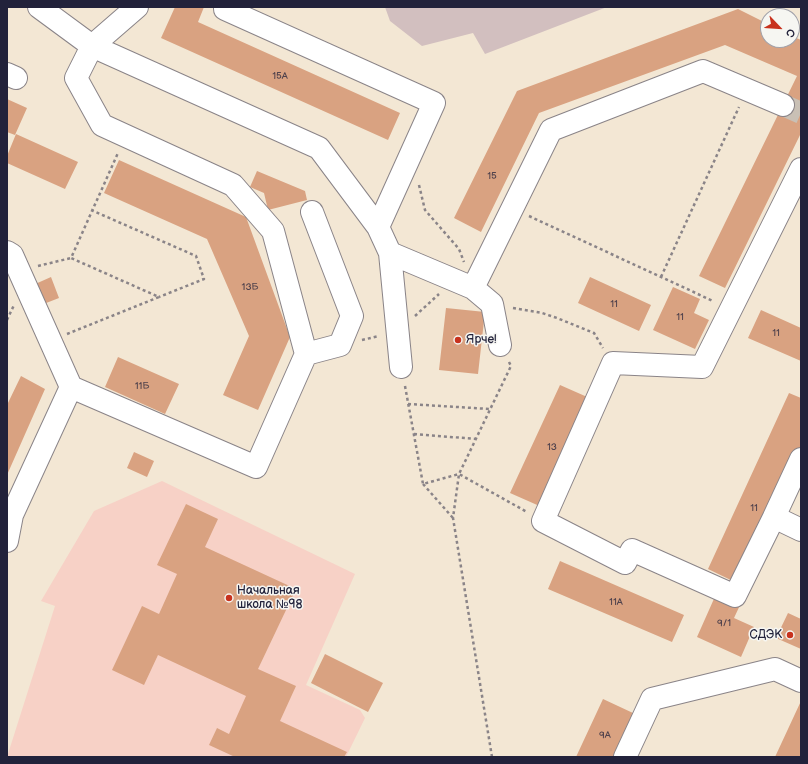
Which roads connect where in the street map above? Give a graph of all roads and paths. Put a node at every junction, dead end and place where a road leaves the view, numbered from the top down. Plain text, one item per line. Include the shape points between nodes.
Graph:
1 (39, 7) edge
2 (137, 7) edge
3 (226, 7) edge
4 (92, 46) junction
5 (747, 90) junction
6 (783, 105) tunnel mouth
7 (125, 136) junction
8 (410, 156) junction
9 (801, 169) edge
10 (512, 208) junction
11 (91, 210) junction
12 (312, 212) dead end
13 (378, 227) junction
14 (7, 252) edge
15 (390, 253) junction
16 (71, 258) junction
17 (19, 271) junction
18 (661, 277) junction
19 (473, 288) junction
20 (159, 297) junction
21 (492, 304) junction
22 (731, 309) junction
23 (50, 341) junction
24 (500, 345) joint
25 (306, 354) junction
26 (613, 363) junction
27 (402, 367) joint
28 (71, 387) junction
29 (408, 404) junction
30 (490, 409) junction
31 (414, 434) junction
32 (476, 439) junction
33 (801, 459) edge
34 (459, 474) junction
35 (423, 484) junction
36 (774, 517) junction
37 (454, 518) junction
38 (543, 521) junction
39 (801, 530) edge
40 (7, 541) edge
41 (801, 682) edge
42 (492, 757) edge
43 (625, 757) edge

1 - 4 lane
2 - 4 lane
3 - 8 lane via 225,9 434,103
4 - 7 lane via 76,78 102,125
4 - 13 lane via 319,148
5 - 6 lane
5 - 10 lane via 703,71 551,130
5 - 18 path
7 - 11 path
7 - 25 lane via 233,185 273,231
8 - 13 lane
8 - 19 path via 425,210 459,249
9 - 22 lane
10 - 18 path
10 - 19 lane
11 - 16 path
11 - 20 path via 196,256 204,279
12 - 25 lane via 352,316 340,345
13 - 15 lane
14 - 17 lane via 12,255
15 - 19 lane
15 - 27 lane
16 - 17 path
16 - 20 path
17 - 23 lane
18 - 22 path
19 - 21 lane
20 - 23 path
21 - 24 lane
21 - 26 path via 542,313 594,333
22 - 26 lane via 702,367
23 - 28 lane
24 - 30 path via 511,366
25 - 28 lane via 256,467
26 - 38 lane
27 - 29 path
28 - 40 lane via 12,515
29 - 30 path
29 - 31 path
30 - 32 path
31 - 32 path
31 - 35 path
32 - 34 path
33 - 36 lane
34 - 35 path
34 - 37 path
34 - 38 path
35 - 37 path
36 - 38 lane via 735,596 632,550 625,563
36 - 39 lane
37 - 42 path
41 - 43 lane via 774,669 652,699

